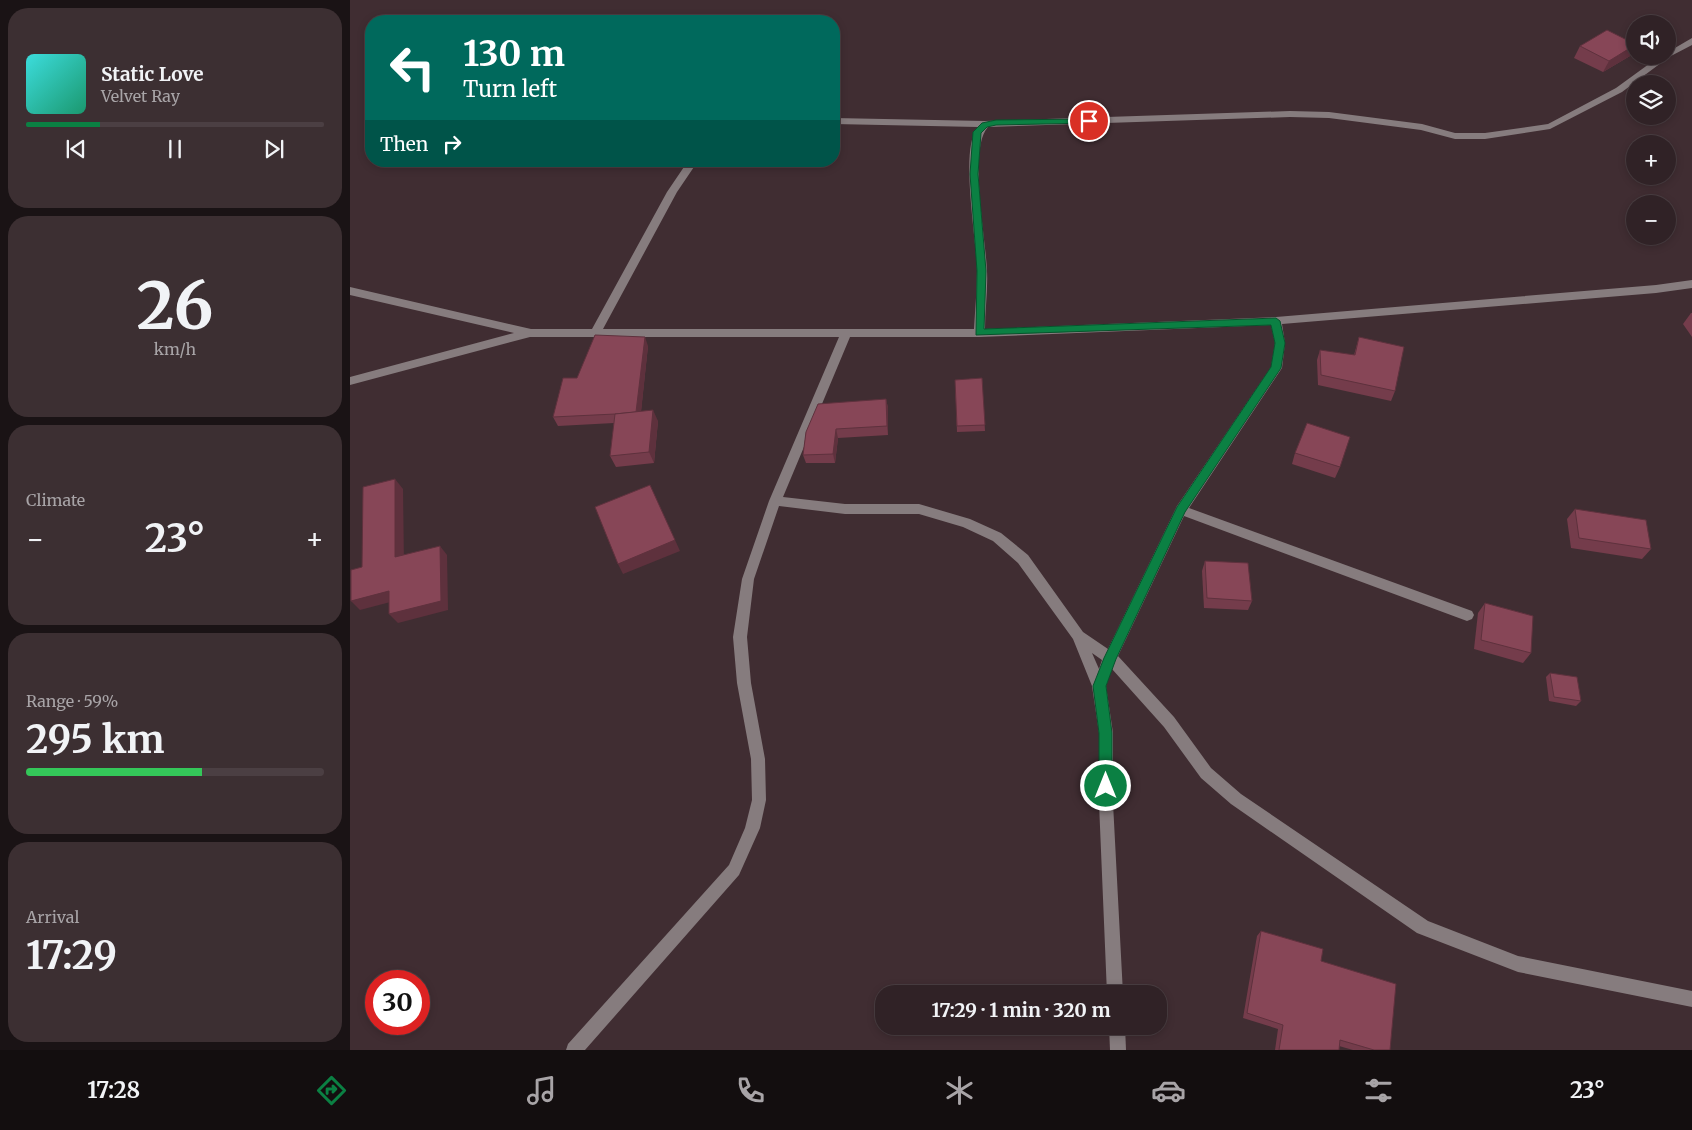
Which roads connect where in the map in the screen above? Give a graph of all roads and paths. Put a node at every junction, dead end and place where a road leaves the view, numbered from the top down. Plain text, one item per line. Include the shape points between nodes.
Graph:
1 (1692, 41) edge
2 (1679, 47) junction
3 (1676, 49) edge
4 (1692, 52) edge
5 (1654, 65) edge
6 (840, 121) edge
7 (984, 124) junction
8 (689, 167) edge
9 (1692, 284) edge
10 (350, 291) edge
11 (1276, 321) junction
12 (531, 333) junction
13 (595, 333) junction
14 (846, 333) junction
15 (979, 333) junction
16 (350, 381) edge
17 (775, 501) junction
18 (1181, 510) junction
19 (1467, 615) dead end
20 (1078, 636) junction
21 (1110, 658) junction
22 (1099, 686) junction
23 (1115, 985) edge
24 (1692, 999) edge
25 (1117, 1035) edge
26 (574, 1050) edge
27 (1118, 1050) edge

1 - 2 street
2 - 3 street
2 - 4 street
5 - 7 street via 1619,90 1550,126 1485,136 1455,136 1422,127 1329,115 1290,114
6 - 7 street
7 - 15 street via 977,132 974,174 982,271
8 - 13 street
9 - 11 street
10 - 12 street
11 - 15 street
11 - 18 street via 1280,343 1276,368
12 - 13 street
12 - 16 street
13 - 14 street
14 - 15 street
14 - 17 street
17 - 20 street via 845,509 919,509 966,523 997,537 1023,560
17 - 26 street via 748,579 740,638 744,683 758,759 759,800 752,828 734,870
18 - 19 street
18 - 21 street
20 - 21 street
20 - 22 street
21 - 22 street
21 - 24 street via 1169,722 1206,773 1236,799 1423,927 1518,964
22 - 23 street via 1106,733
25 - 27 street

